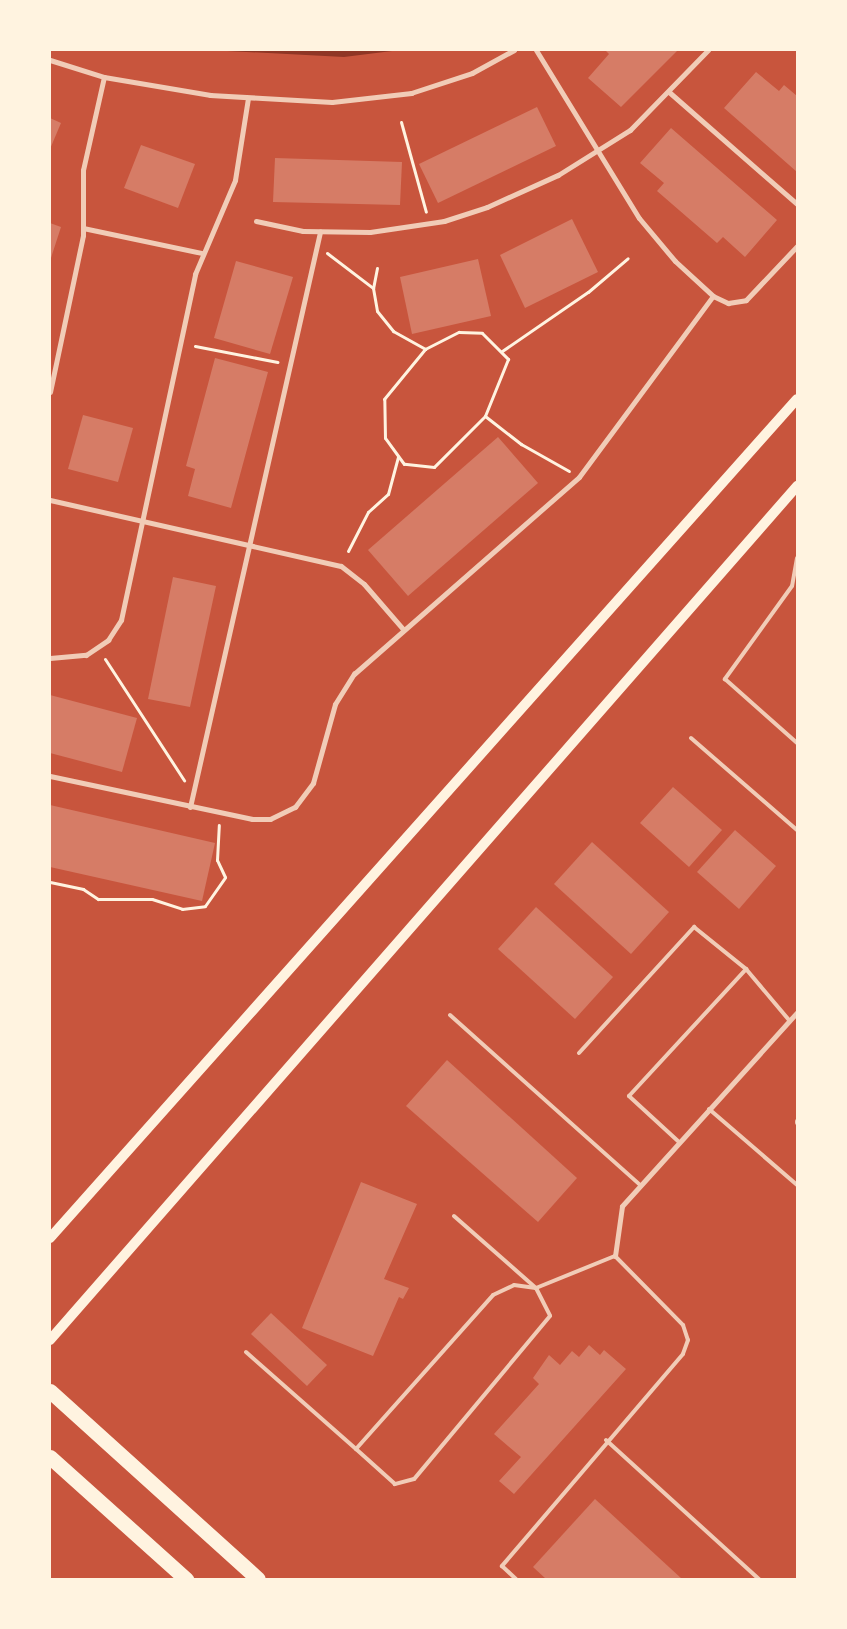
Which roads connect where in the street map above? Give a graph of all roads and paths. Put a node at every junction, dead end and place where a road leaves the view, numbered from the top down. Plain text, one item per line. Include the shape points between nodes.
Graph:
1 (514, 50) edge
2 (536, 50) edge
3 (708, 50) edge
4 (50, 60) edge
5 (104, 77) junction
6 (669, 92) junction
7 (248, 98) junction
8 (401, 122) dead end
9 (599, 149) junction
10 (797, 204) edge
11 (427, 214) dead end
12 (256, 221) dead end
13 (83, 228) junction
14 (320, 232) junction
15 (318, 246) junction
16 (797, 246) edge
17 (202, 253) junction
18 (628, 258) dead end
19 (377, 268) dead end
20 (372, 288) junction
21 (713, 296) junction
22 (194, 346) dead end
23 (424, 348) junction
24 (502, 352) junction
25 (292, 365) junction
26 (50, 392) edge
27 (797, 399) edge
28 (485, 416) junction
29 (398, 455) junction
30 (579, 478) junction
31 (797, 486) edge
32 (50, 500) edge
33 (143, 521) junction
34 (253, 545) junction
35 (348, 551) dead end
36 (797, 558) edge
37 (404, 629) junction
38 (50, 658) edge
39 (106, 659) dead end
40 (691, 738) dead end
41 (797, 743) edge
42 (50, 776) edge
43 (184, 781) dead end
44 (190, 807) junction
45 (219, 826) dead end
46 (797, 830) edge
47 (50, 882) edge
48 (746, 969) junction
49 (797, 1012) edge
50 (450, 1015) dead end
51 (789, 1020) junction
52 (579, 1053) dead end
53 (709, 1109) junction
54 (679, 1142) junction
55 (797, 1185) edge
56 (641, 1186) junction
57 (454, 1216) dead end
58 (50, 1238) edge
59 (615, 1256) junction
60 (536, 1288) junction
61 (50, 1340) edge
62 (246, 1352) dead end
63 (50, 1391) edge
64 (606, 1440) junction
65 (356, 1449) junction
66 (50, 1457) edge
67 (186, 1579) edge
68 (258, 1579) edge
69 (516, 1579) edge
70 (760, 1579) edge

1 - 7 street via 442,84 374,100
2 - 9 street
3 - 6 street
4 - 5 street
5 - 7 street
5 - 13 street via 83,170
6 - 9 street via 630,130
6 - 10 street
7 - 17 street via 234,180
8 - 11 path
9 - 14 street via 517,194 444,221 370,232
9 - 21 street via 638,218 675,261
12 - 14 street
13 - 17 street
13 - 26 street
14 - 15 street
15 - 20 path
15 - 25 street
16 - 21 street via 746,300 728,303
17 - 33 street
18 - 24 path via 588,292
19 - 20 path
20 - 23 path via 377,312 393,331
21 - 30 street
22 - 25 path
23 - 24 path via 459,332 482,333
23 - 29 path via 384,399 385,438
24 - 28 path via 508,359
25 - 34 street
27 - 58 main road
28 - 29 path via 434,467 404,464
28 - 30 path via 521,444
29 - 35 path via 388,494 368,512
30 - 37 street
31 - 61 main road
32 - 33 street
33 - 34 street
33 - 38 street via 115,630 86,655
34 - 37 street via 341,566 364,584
34 - 44 street
36 - 41 lane via 792,586 725,679
37 - 44 street via 343,689 326,729 313,783 295,807 270,818 252,819
39 - 43 path
40 - 46 lane
42 - 44 street
45 - 47 path via 217,860 225,877 205,906 182,909 152,899 98,899 83,889
48 - 51 lane
48 - 52 lane via 694,927
48 - 54 lane via 629,1096
49 - 51 street
50 - 56 lane
51 - 53 street
53 - 54 street
53 - 55 lane
54 - 56 street
56 - 59 street via 622,1206
57 - 60 lane
59 - 60 lane
59 - 64 lane via 683,1325 688,1340 683,1354
60 - 65 lane via 514,1285 493,1295
60 - 65 lane via 550,1316 539,1334 414,1479 395,1484
62 - 65 lane
63 - 68 highway
64 - 69 lane via 502,1566
64 - 70 lane
66 - 67 highway

